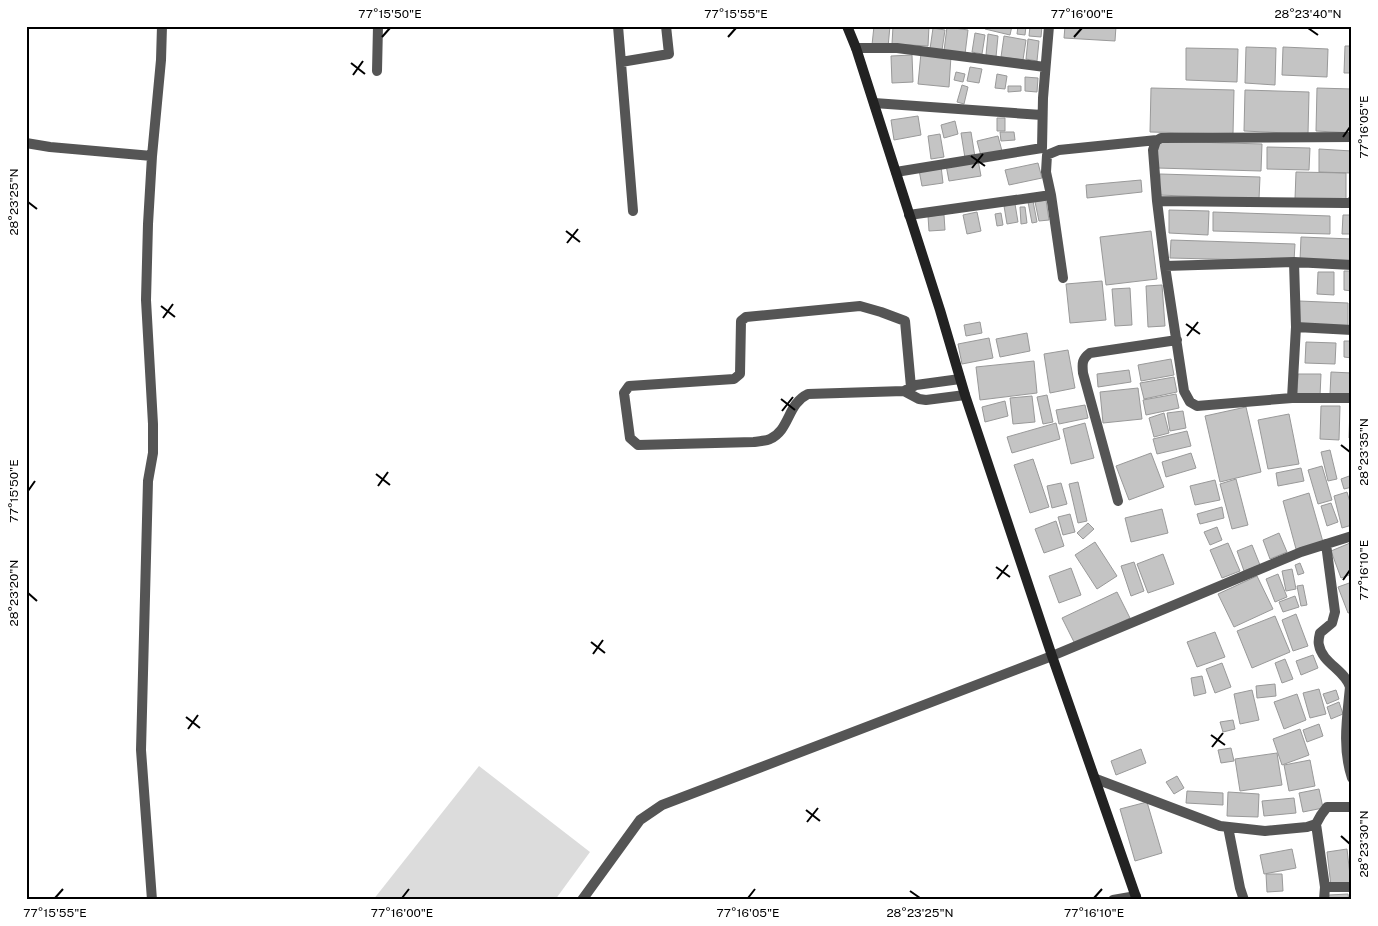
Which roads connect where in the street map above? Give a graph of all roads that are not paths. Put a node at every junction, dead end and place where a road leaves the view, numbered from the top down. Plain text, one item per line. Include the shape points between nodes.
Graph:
1 (162, 26) edge
2 (378, 26) edge
3 (618, 26) edge
4 (666, 26) edge
5 (847, 26) edge
6 (1049, 26) edge
7 (856, 48) junction
8 (621, 62) junction
9 (1045, 67) junction
10 (377, 70) dead end
11 (874, 103) junction
12 (1042, 115) junction
13 (1352, 137) edge
14 (1157, 140) junction
15 (26, 143) edge
16 (152, 156) junction
17 (896, 172) junction
18 (1051, 195) junction
19 (1157, 201) junction
20 (1352, 201) edge
21 (633, 211) dead end
22 (910, 215) junction
23 (1294, 262) junction
24 (1352, 265) edge
25 (1165, 266) junction
26 (1063, 278) dead end
27 (1296, 327) junction
28 (1352, 330) edge
29 (1177, 340) junction
30 (960, 379) junction
31 (907, 389) junction
32 (965, 395) junction
33 (1292, 398) junction
34 (1352, 398) edge
35 (1118, 501) dead end
36 (1352, 536) edge
37 (1326, 544) junction
38 (1052, 656) junction
39 (1352, 778) edge
40 (1096, 779) junction
41 (1352, 807) edge
42 (1316, 824) junction
43 (1228, 827) junction
44 (1325, 887) junction
45 (1352, 887) edge
46 (1137, 898) edge
47 (152, 900) edge
48 (582, 900) edge
49 (1113, 900) edge
50 (1244, 900) edge
51 (1324, 900) edge

1 - 16 street
2 - 10 street
3 - 8 street
4 - 8 street via 669,54
5 - 7 street
6 - 9 street
7 - 9 street via 896,48
7 - 11 street
8 - 21 street
9 - 12 street
11 - 12 street
11 - 17 street
12 - 17 street via 1042,148
13 - 14 street
14 - 18 street via 1059,150 1048,155 1046,172
14 - 19 street via 1152,150
15 - 16 street
16 - 47 street via 146,300 153,453 148,481 141,750
17 - 22 street
18 - 22 street
18 - 26 street
19 - 20 street
19 - 25 street
22 - 30 street
23 - 24 street
23 - 25 street
23 - 27 street
25 - 29 street
27 - 28 street
27 - 33 street
29 - 33 street via 1184,391 1190,402 1197,406
29 - 35 street via 1090,353 1084,357 1083,373
30 - 31 street
30 - 32 street
31 - 31 street via 808,394 799,398 782,431 770,440 638,445 630,438 624,393 629,386 734,379 740,374 740,322 746,317 860,306 906,321
31 - 32 street via 919,400
32 - 38 street
33 - 34 street
36 - 37 street
37 - 38 street
37 - 39 street via 1335,612 1332,623 1320,633 1319,645 1324,656 1348,680 1350,688 1345,742
38 - 40 street
38 - 48 street via 662,805 640,820
40 - 43 street
40 - 46 street
41 - 42 street via 1328,807
42 - 43 street via 1265,831
42 - 44 street
43 - 50 street
44 - 45 street
44 - 51 street
46 - 49 street

